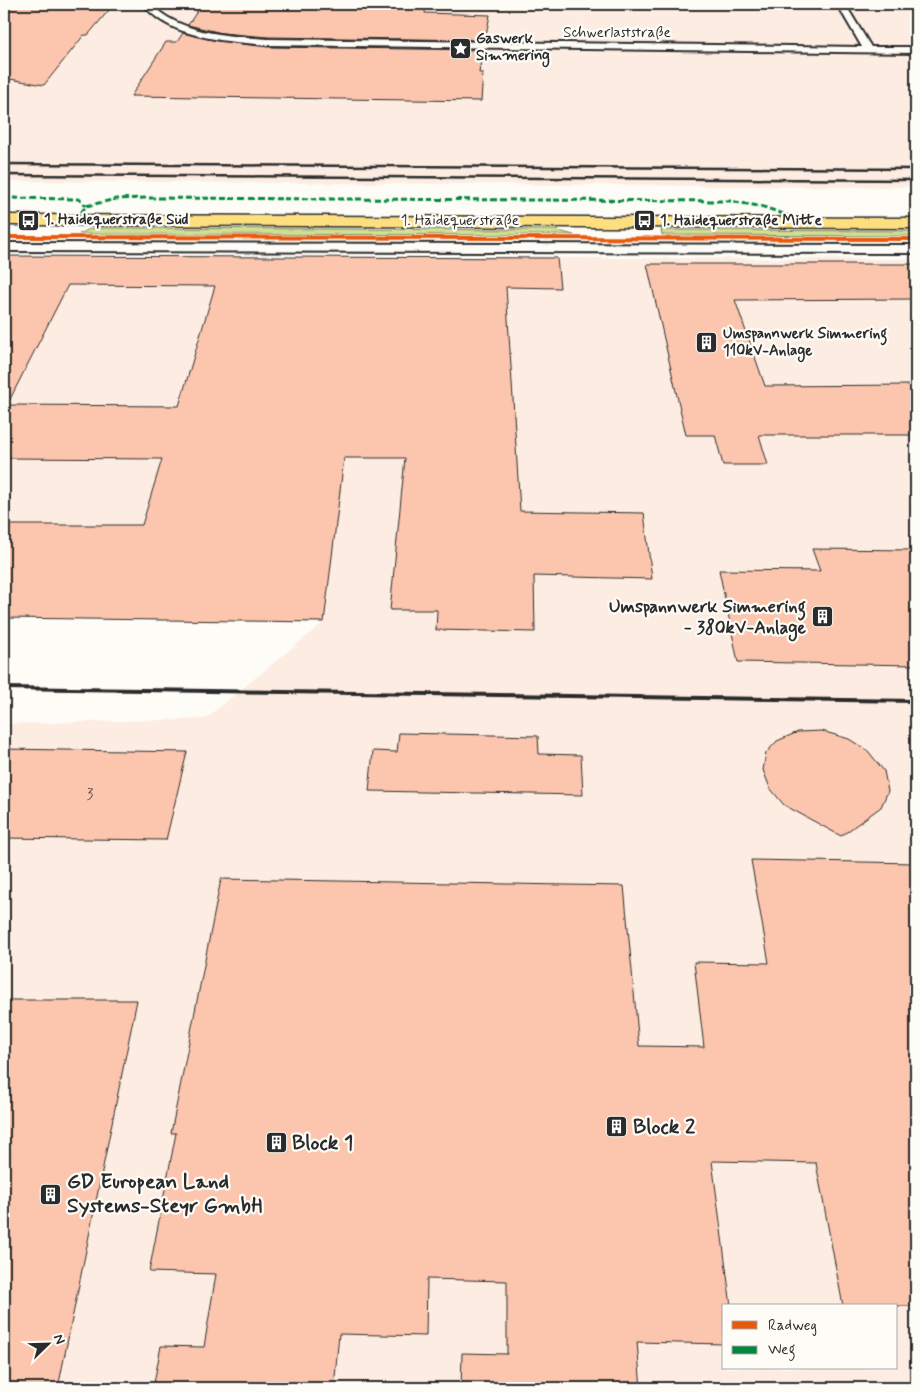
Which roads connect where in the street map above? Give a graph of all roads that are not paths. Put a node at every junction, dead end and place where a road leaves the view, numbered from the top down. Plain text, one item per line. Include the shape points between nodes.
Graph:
1 (146, 4) edge
2 (841, 4) edge
3 (868, 49) junction
4 (916, 50) edge
5 (4, 220) edge
6 (916, 223) edge
7 (4, 247) edge
8 (916, 249) edge

1 - 3 lane, Schwerlaststraße via 150,10 182,27 268,42
2 - 3 lane
3 - 4 lane, Schwerlaststraße
5 - 6 main road, 1. Haidequerstraße
7 - 8 lane

